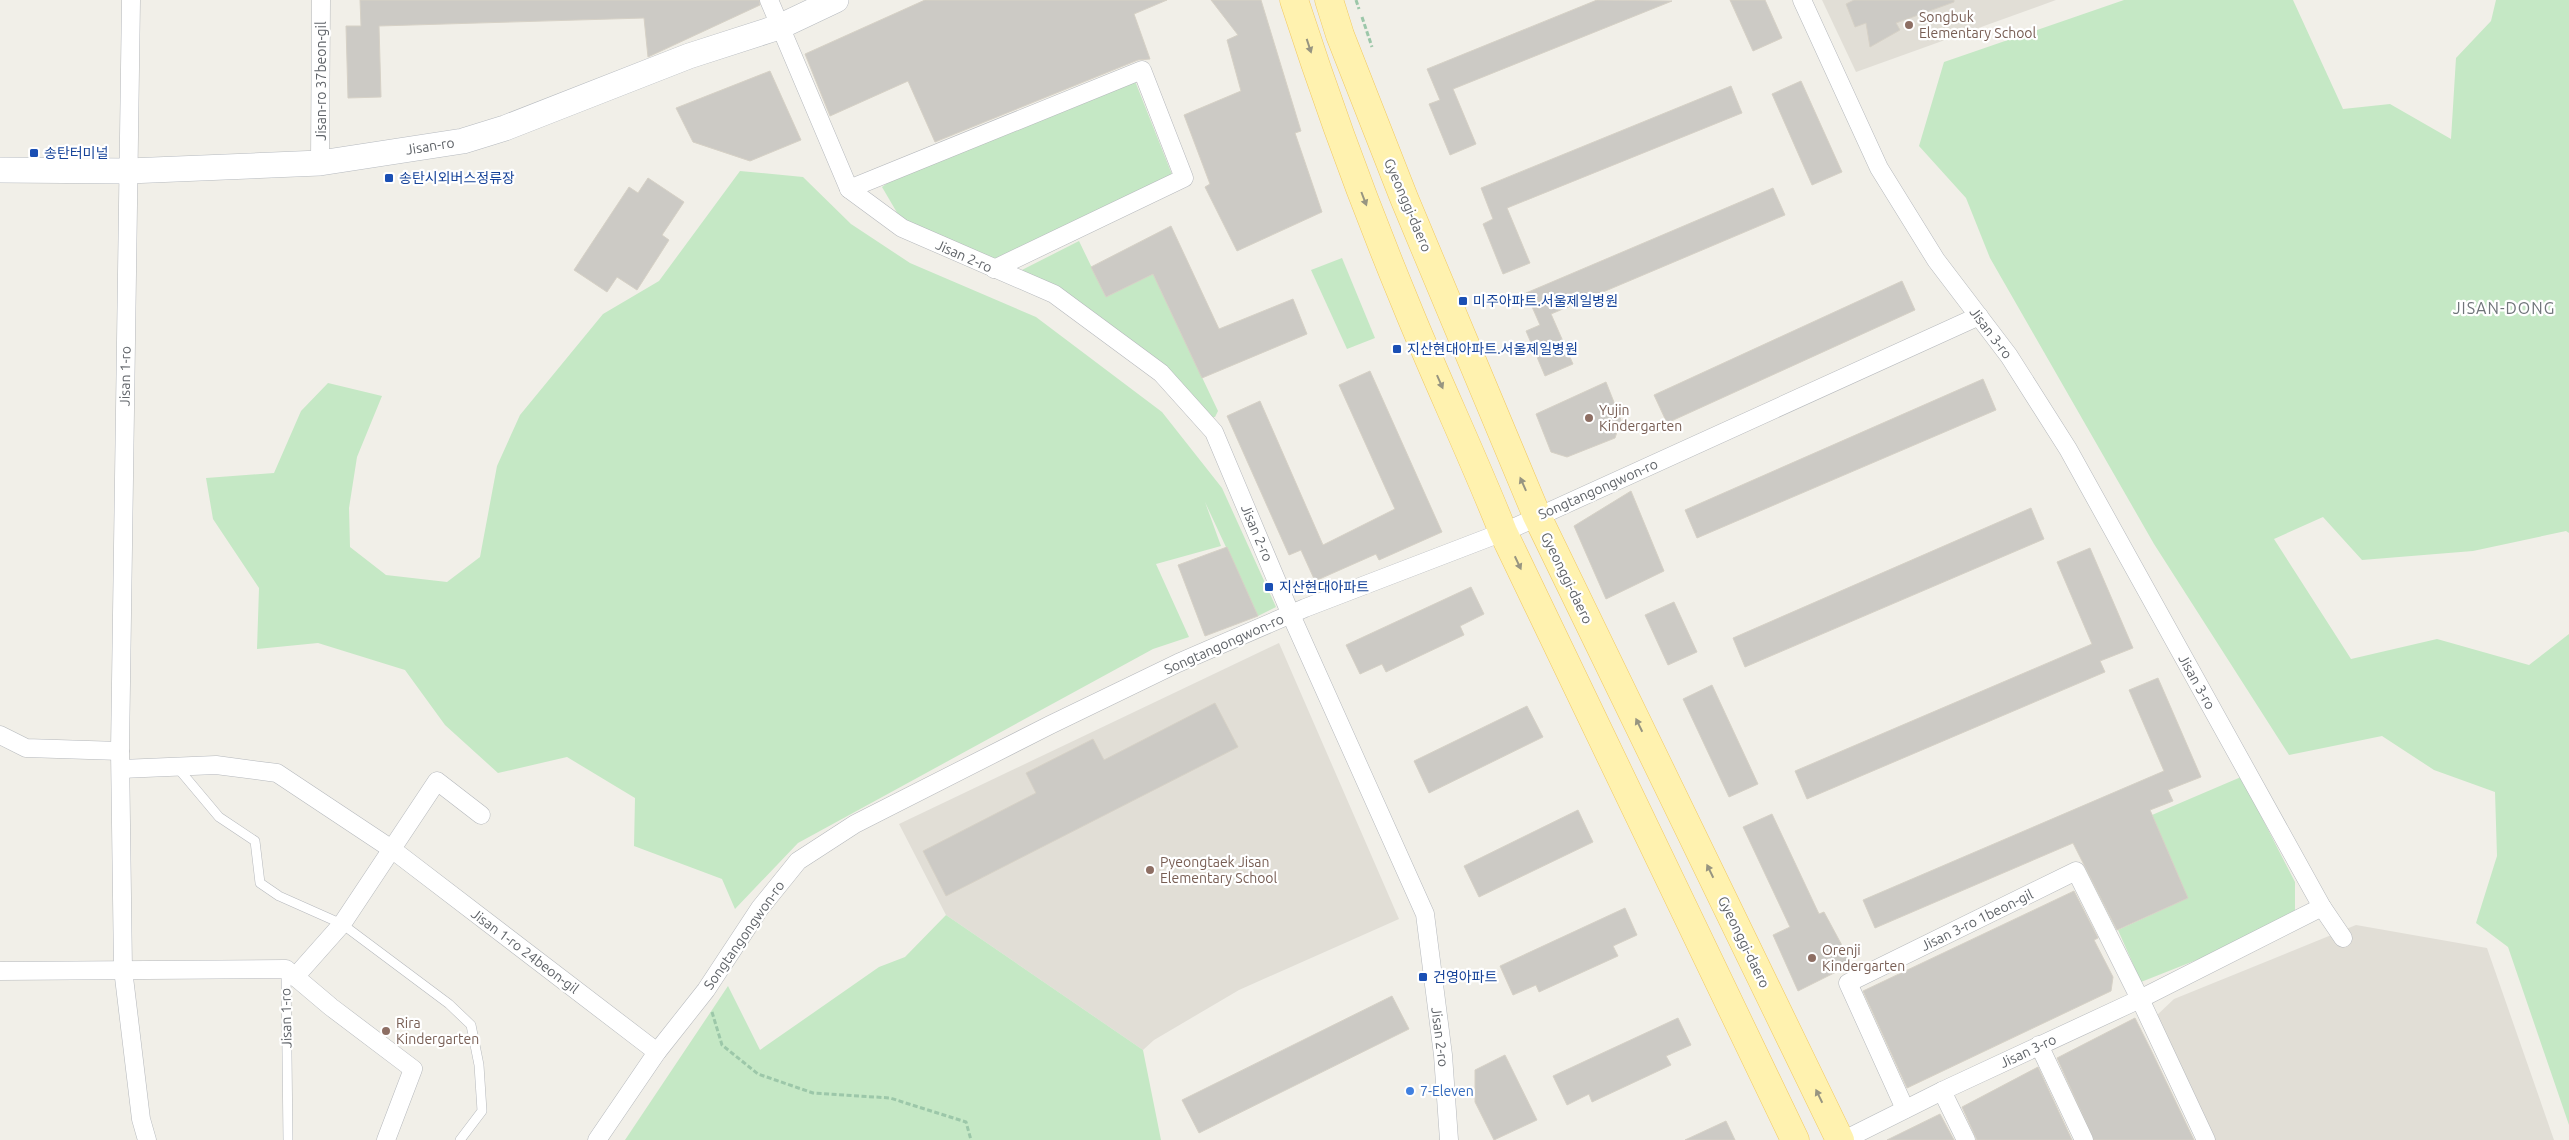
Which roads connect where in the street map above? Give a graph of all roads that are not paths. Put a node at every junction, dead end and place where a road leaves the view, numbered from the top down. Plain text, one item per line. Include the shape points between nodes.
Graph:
1 (131, 0) edge
2 (321, 0) edge
3 (769, 0) edge
4 (836, 0) edge
5 (1294, 0) edge
6 (1329, 0) edge
7 (1802, 0) edge
8 (779, 27) junction
9 (320, 163) junction
10 (0, 170) edge
11 (128, 171) junction
12 (849, 189) junction
13 (994, 269) junction
14 (1979, 316) junction
15 (1537, 516) junction
16 (1503, 532) junction
17 (1291, 615) junction
18 (0, 735) edge
19 (120, 760) junction
20 (176, 766) junction
21 (481, 815) dead end
22 (393, 850) junction
23 (2322, 908) junction
24 (342, 924) junction
25 (2343, 938) dead end
26 (123, 969) junction
27 (0, 971) edge
28 (290, 973) junction
29 (2140, 999) junction
30 (2039, 1045) junction
31 (657, 1052) junction
32 (1942, 1091) junction
33 (1905, 1109) junction
34 (147, 1140) edge
35 (288, 1140) edge
36 (386, 1140) edge
37 (460, 1140) edge
38 (597, 1140) edge
39 (1449, 1140) edge
40 (1795, 1140) edge
41 (1840, 1140) edge
42 (1844, 1140) edge
43 (1966, 1140) edge
44 (2084, 1140) edge
45 (2206, 1140) edge

1 - 11 street, Jisan 1-ro
2 - 9 street, Jisan-ro 37beon-gil
3 - 8 street
4 - 8 main road, Jisan-ro
5 -> 16 main road via 1352,168 1401,294
15 -> 6 main road, Gyeonggi-daero via 1404,198
7 - 14 street, Jisan 3-ro via 1880,168 1936,260
8 - 9 main road, Jisan-ro via 690,56 471,139
8 - 12 street
9 - 11 main road, Jisan-ro
10 - 11 main road, Jisan-ro
11 - 19 street, Jisan 1-ro
12 - 13 street, Jisan 2-ro via 902,228
12 - 13 street via 1142,70 1184,178
13 - 17 street, Jisan 2-ro via 1054,294 1085,316 1161,373 1214,432
14 - 15 street, Songtangongwon-ro
14 - 23 street, Jisan 3-ro via 2010,356 2068,449
15 - 16 street, Songtangongwon-ro
41 -> 15 main road, Gyeonggi-daero
16 - 17 street, Songtangongwon-ro
16 -> 40 main road
17 - 31 street, Songtangongwon-ro via 1178,663 1050,725 828,840 798,861 760,908 706,990
17 - 39 street, Jisan 2-ro via 1425,914 1443,1056
18 - 19 street via 26,748
19 - 20 street, Jisan 1-ro 24beon-gil
19 - 26 street, Jisan 1-ro
20 - 22 street, Jisan 1-ro 24beon-gil via 216,765 277,773
20 - 24 lane via 218,817 255,841 260,884
21 - 22 street via 437,781
22 - 24 street
22 - 31 street, Jisan 1-ro 24beon-gil
23 - 25 street
23 - 29 street, Jisan 3-ro
24 - 28 street
24 - 37 lane via 449,1004 471,1025 479,1065 482,1111
26 - 27 street, Jisan 1-ro
26 - 28 street, Jisan 1-ro
26 - 34 street, Jisan 1-ro via 140,1119
28 - 35 lane, Jisan 1-ro
28 - 36 street via 413,1069
29 - 30 street, Jisan 3-ro
29 - 33 street, Jisan 3-ro 1beon-gil via 2076,871 1848,983
29 - 45 street
30 - 32 street, Jisan 3-ro
30 - 44 street
31 - 38 street, Songtangongwon-ro
32 - 33 street, Jisan 3-ro
32 - 43 street
33 - 42 street, Jisan 3-ro

